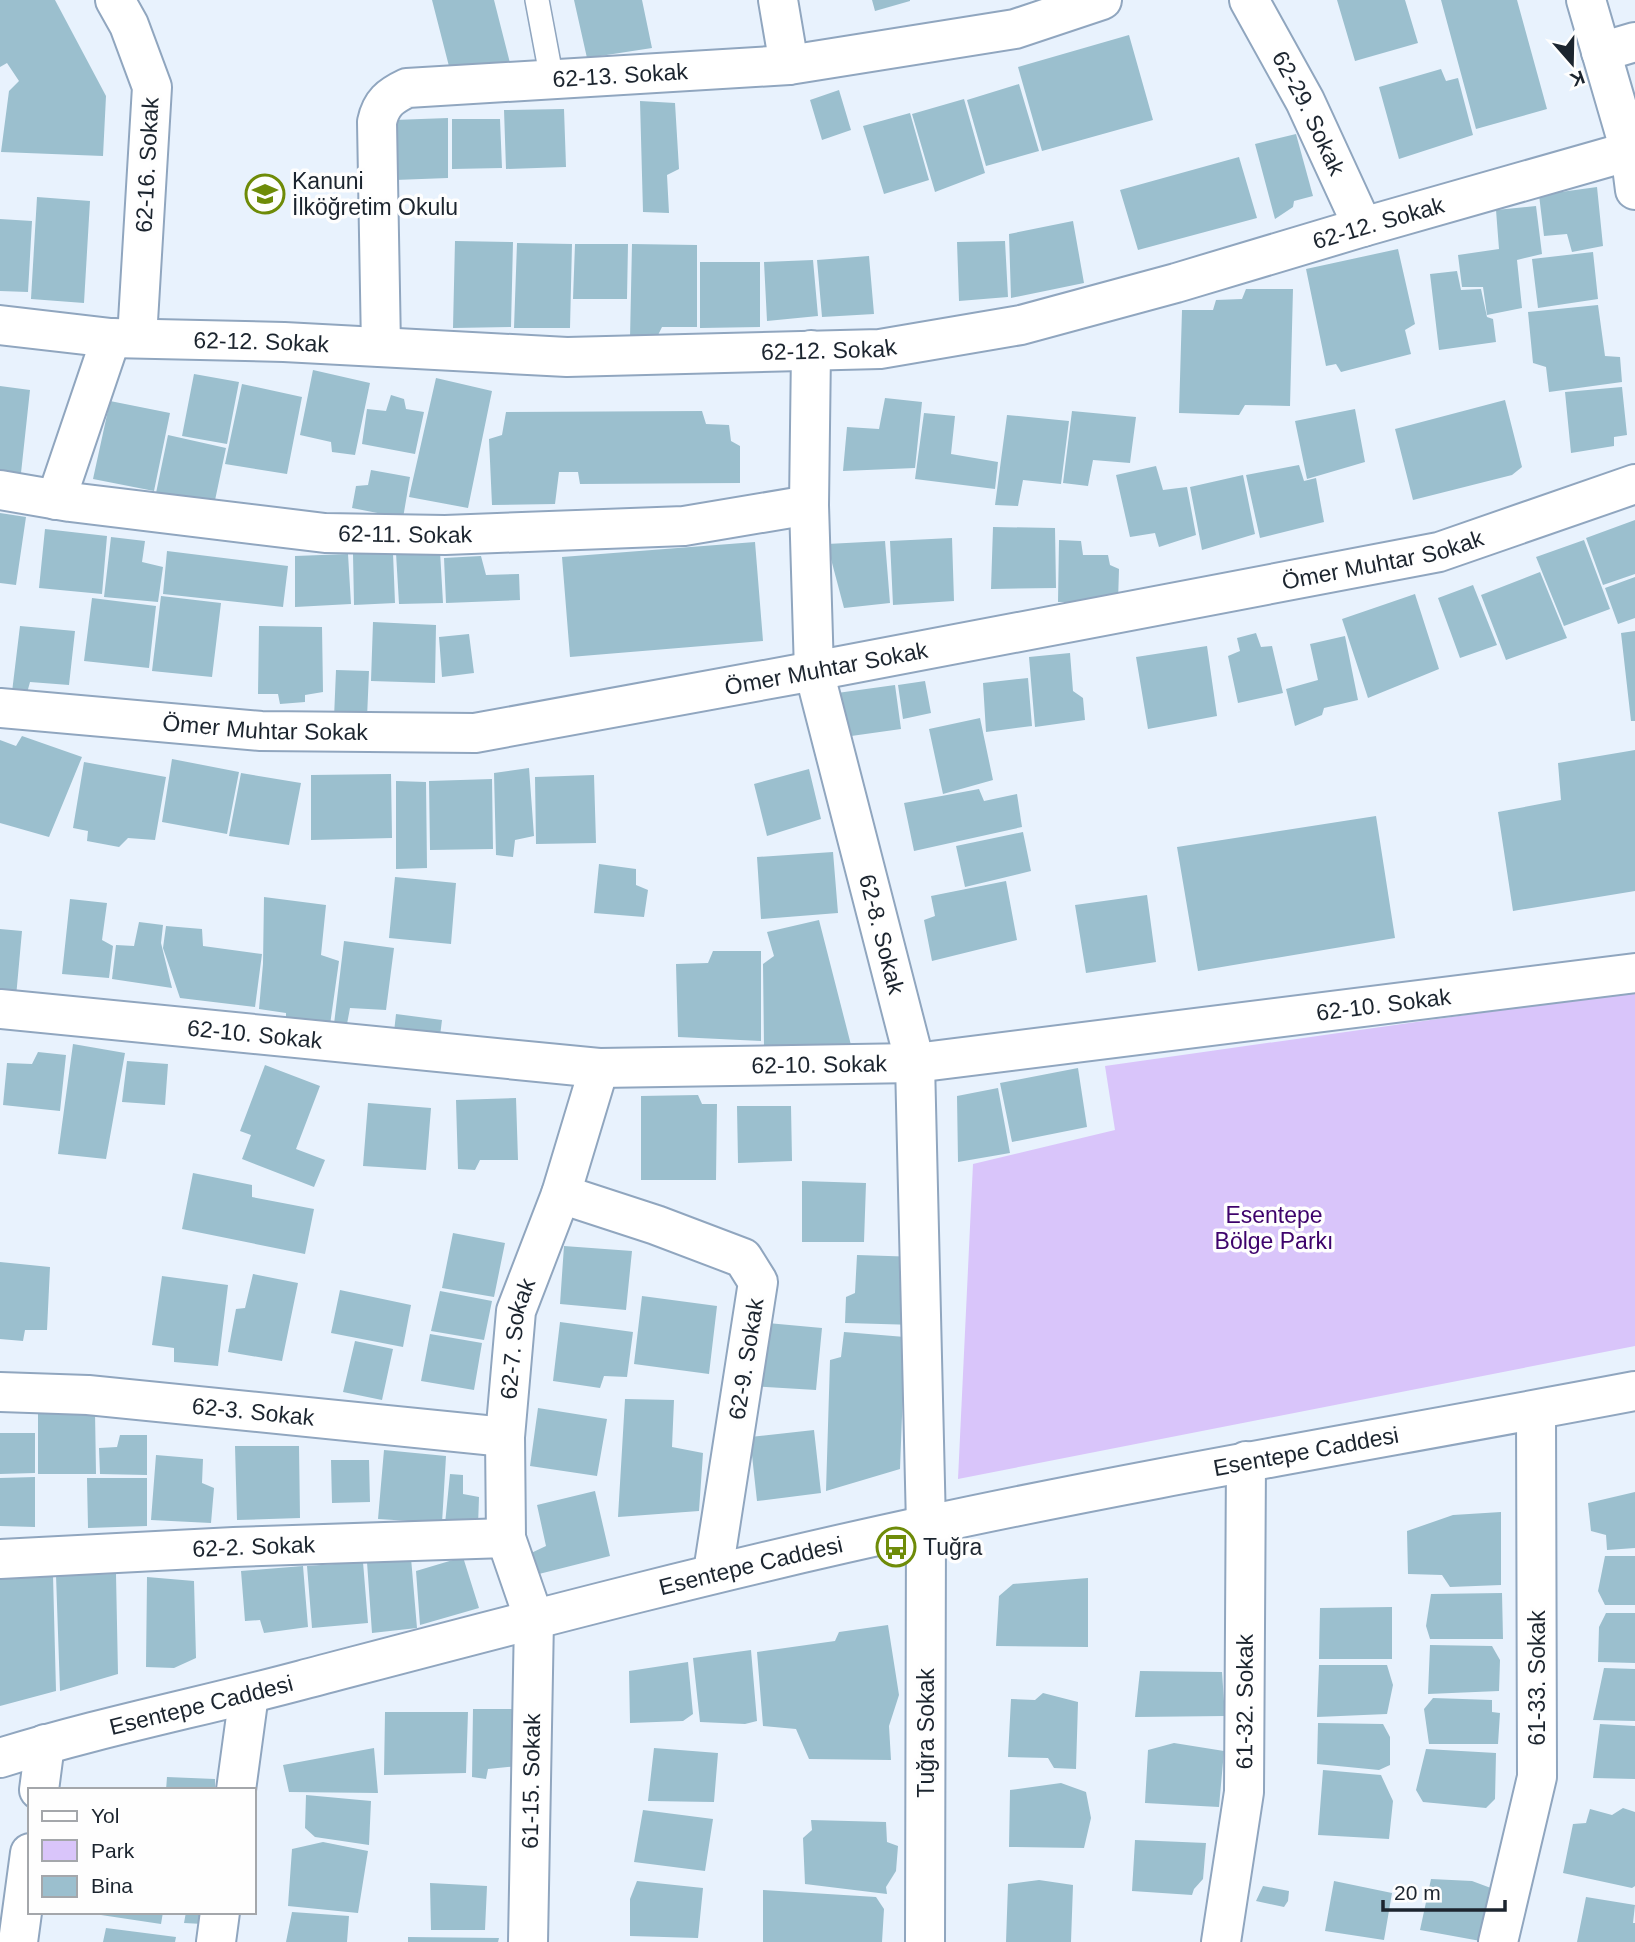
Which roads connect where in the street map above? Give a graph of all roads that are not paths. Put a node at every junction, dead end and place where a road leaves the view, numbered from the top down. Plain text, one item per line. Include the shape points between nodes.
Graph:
1 (115, 0) edge
2 (537, 0) edge
3 (778, 0) edge
4 (1102, 0) edge
5 (1250, 0) edge
6 (1586, 0) edge
7 (1618, 47) edge
8 (789, 65) junction
9 (552, 80) junction
10 (1630, 151) junction
11 (1635, 190) edge
12 (1363, 227) junction
13 (0, 325) edge
14 (124, 338) junction
15 (381, 347) junction
16 (811, 350) junction
17 (1635, 484) edge
18 (0, 490) edge
19 (56, 500) junction
20 (809, 505) junction
21 (814, 671) junction
22 (0, 708) edge
23 (1635, 973) edge
24 (0, 1009) edge
25 (915, 1063) junction
26 (599, 1068) junction
27 (561, 1194) junction
28 (1635, 1391) edge
29 (0, 1392) edge
30 (1536, 1410) junction
31 (505, 1437) junction
32 (1246, 1461) junction
33 (926, 1525) junction
34 (506, 1538) junction
35 (0, 1559) edge
36 (713, 1572) junction
37 (534, 1619) junction
38 (249, 1695) junction
39 (45, 1744) junction
40 (0, 1758) edge
41 (38, 1788) edge
42 (236, 1788) edge
43 (28, 1868) edge
44 (220, 1914) edge
45 (18, 1942) edge
46 (216, 1942) edge
47 (528, 1942) edge
48 (925, 1942) edge
49 (1221, 1942) edge
50 (1498, 1942) edge

1 - 14 street, 62-16. Sokak via 152,87
2 - 9 lane
3 - 8 street
4 - 8 street, 62-13. Sokak via 1015,29
5 - 12 street, 62-29. Sokak via 1305,101
6 - 7 street
7 - 10 street
8 - 9 street, 62-13. Sokak
9 - 15 street, 62-13. Sokak via 407,88 393,94 379,111
10 - 11 street
10 - 12 street, 62-12. Sokak
12 - 16 street, 62-12. Sokak via 1021,325 880,349
13 - 14 street, 62-12. Sokak
14 - 15 street, 62-12. Sokak
14 - 19 street, 62-16. Sokak
15 - 16 street, 62-12. Sokak via 566,357
16 - 20 street, 62-8. Sokak
17 - 21 street, Ömer Muhtar Sokak via 1439,552
18 - 19 street, 62-11. Sokak
19 - 20 street, 62-11. Sokak via 325,533 445,535 684,526
20 - 21 street, 62-8. Sokak
21 - 22 street, Ömer Muhtar Sokak via 475,733 261,731
21 - 25 street, 62-8. Sokak
23 - 25 street, 62-10. Sokak
24 - 26 street, 62-10. Sokak
25 - 26 street, 62-10. Sokak
25 - 33 street, 62-8. Sokak
26 - 27 street, 62-7. Sokak
27 - 31 street, 62-7. Sokak via 516,1311
27 - 36 street, 62-9. Sokak via 743,1258 758,1282
28 - 30 street, Esentepe Caddesi
29 - 31 street, 62-3. Sokak via 88,1395
30 - 32 street, Esentepe Caddesi
30 - 50 street, 61-33. Sokak via 1537,1777
31 - 34 street, 62-7. Sokak
32 - 33 street, Esentepe Caddesi
32 - 49 street, 61-32. Sokak via 1244,1792
33 - 36 street, Esentepe Caddesi
33 - 48 street, Tuğra Sokak
34 - 35 street, 62-2. Sokak
34 - 37 street, 62-7. Sokak
36 - 37 street, Esentepe Caddesi
37 - 38 street, Esentepe Caddesi
37 - 47 street, 61-15. Sokak
38 - 39 street, Esentepe Caddesi
38 - 42 street
39 - 40 street, Esentepe Caddesi
39 - 41 street
43 - 45 street
44 - 46 street

